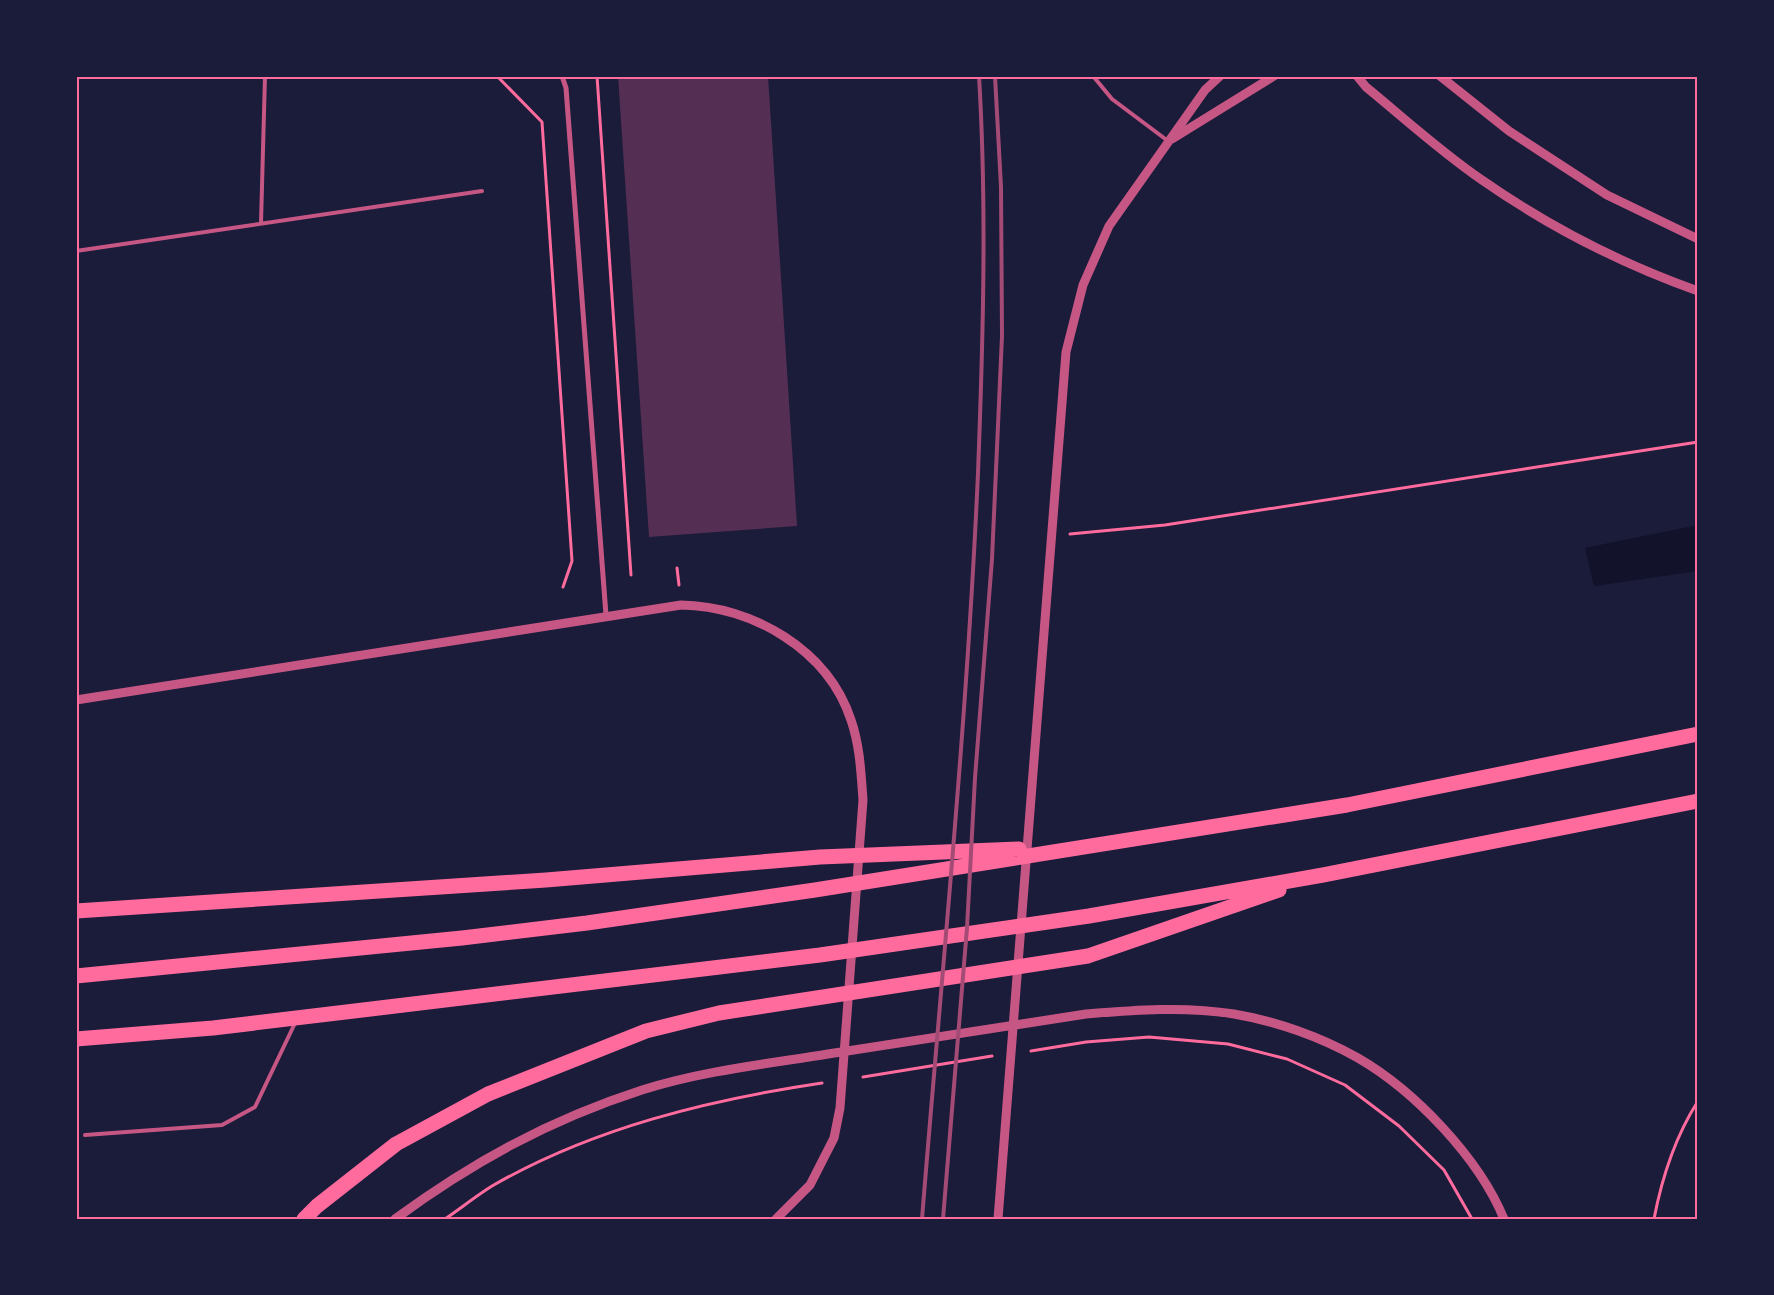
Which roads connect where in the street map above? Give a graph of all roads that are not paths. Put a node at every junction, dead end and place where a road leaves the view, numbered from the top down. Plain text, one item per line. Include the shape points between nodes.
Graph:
1 (265, 76) edge
2 (562, 76) edge
3 (1093, 76) edge
4 (1213, 76) edge
5 (1220, 76) edge
6 (1274, 76) edge
7 (1357, 76) edge
8 (1440, 76) edge
9 (1205, 90) junction
10 (1168, 141) junction
11 (482, 191) dead end
12 (261, 223) junction
13 (1698, 239) edge
14 (76, 251) edge
15 (1698, 292) edge
16 (606, 616) junction
17 (76, 700) edge
18 (1698, 734) edge
19 (1698, 801) edge
20 (1090, 847) junction
21 (1322, 875) junction
22 (76, 911) edge
23 (76, 976) edge
24 (298, 1018) junction
25 (76, 1039) edge
26 (85, 1136) dead end
27 (304, 1219) edge
28 (395, 1219) edge
29 (776, 1219) edge
30 (998, 1219) edge
31 (1504, 1219) edge

1 - 12 lane
2 - 16 street via 566,88
3 - 10 lane via 1112,99
4 - 9 street
5 - 9 street
6 - 10 street
7 - 15 street via 1366,87 1480,179 1547,222 1657,277
8 - 13 street via 1509,131 1607,195
9 - 10 street
10 - 30 street via 1109,226 1083,285 1066,352
11 - 12 lane
12 - 14 lane
16 - 17 street
16 - 29 street via 681,605 700,606 734,614 782,634 819,664 838,692 851,720 859,753 863,800 840,1108 834,1138 810,1185
18 - 20 highway via 1347,805
19 - 21 highway
20 - 22 highway via 820,857 546,880
20 - 23 highway via 586,923
21 - 24 highway via 1088,916 820,955
21 - 27 highway via 1088,956 719,1013 646,1031 488,1094 396,1144
24 - 25 highway
24 - 26 lane via 255,1107 222,1125
28 - 31 street via 487,1157 571,1118 643,1090 761,1064 1086,1014 1138,1010 1203,1010 1235,1014 1299,1031 1359,1058 1414,1099 1460,1146 1498,1203

